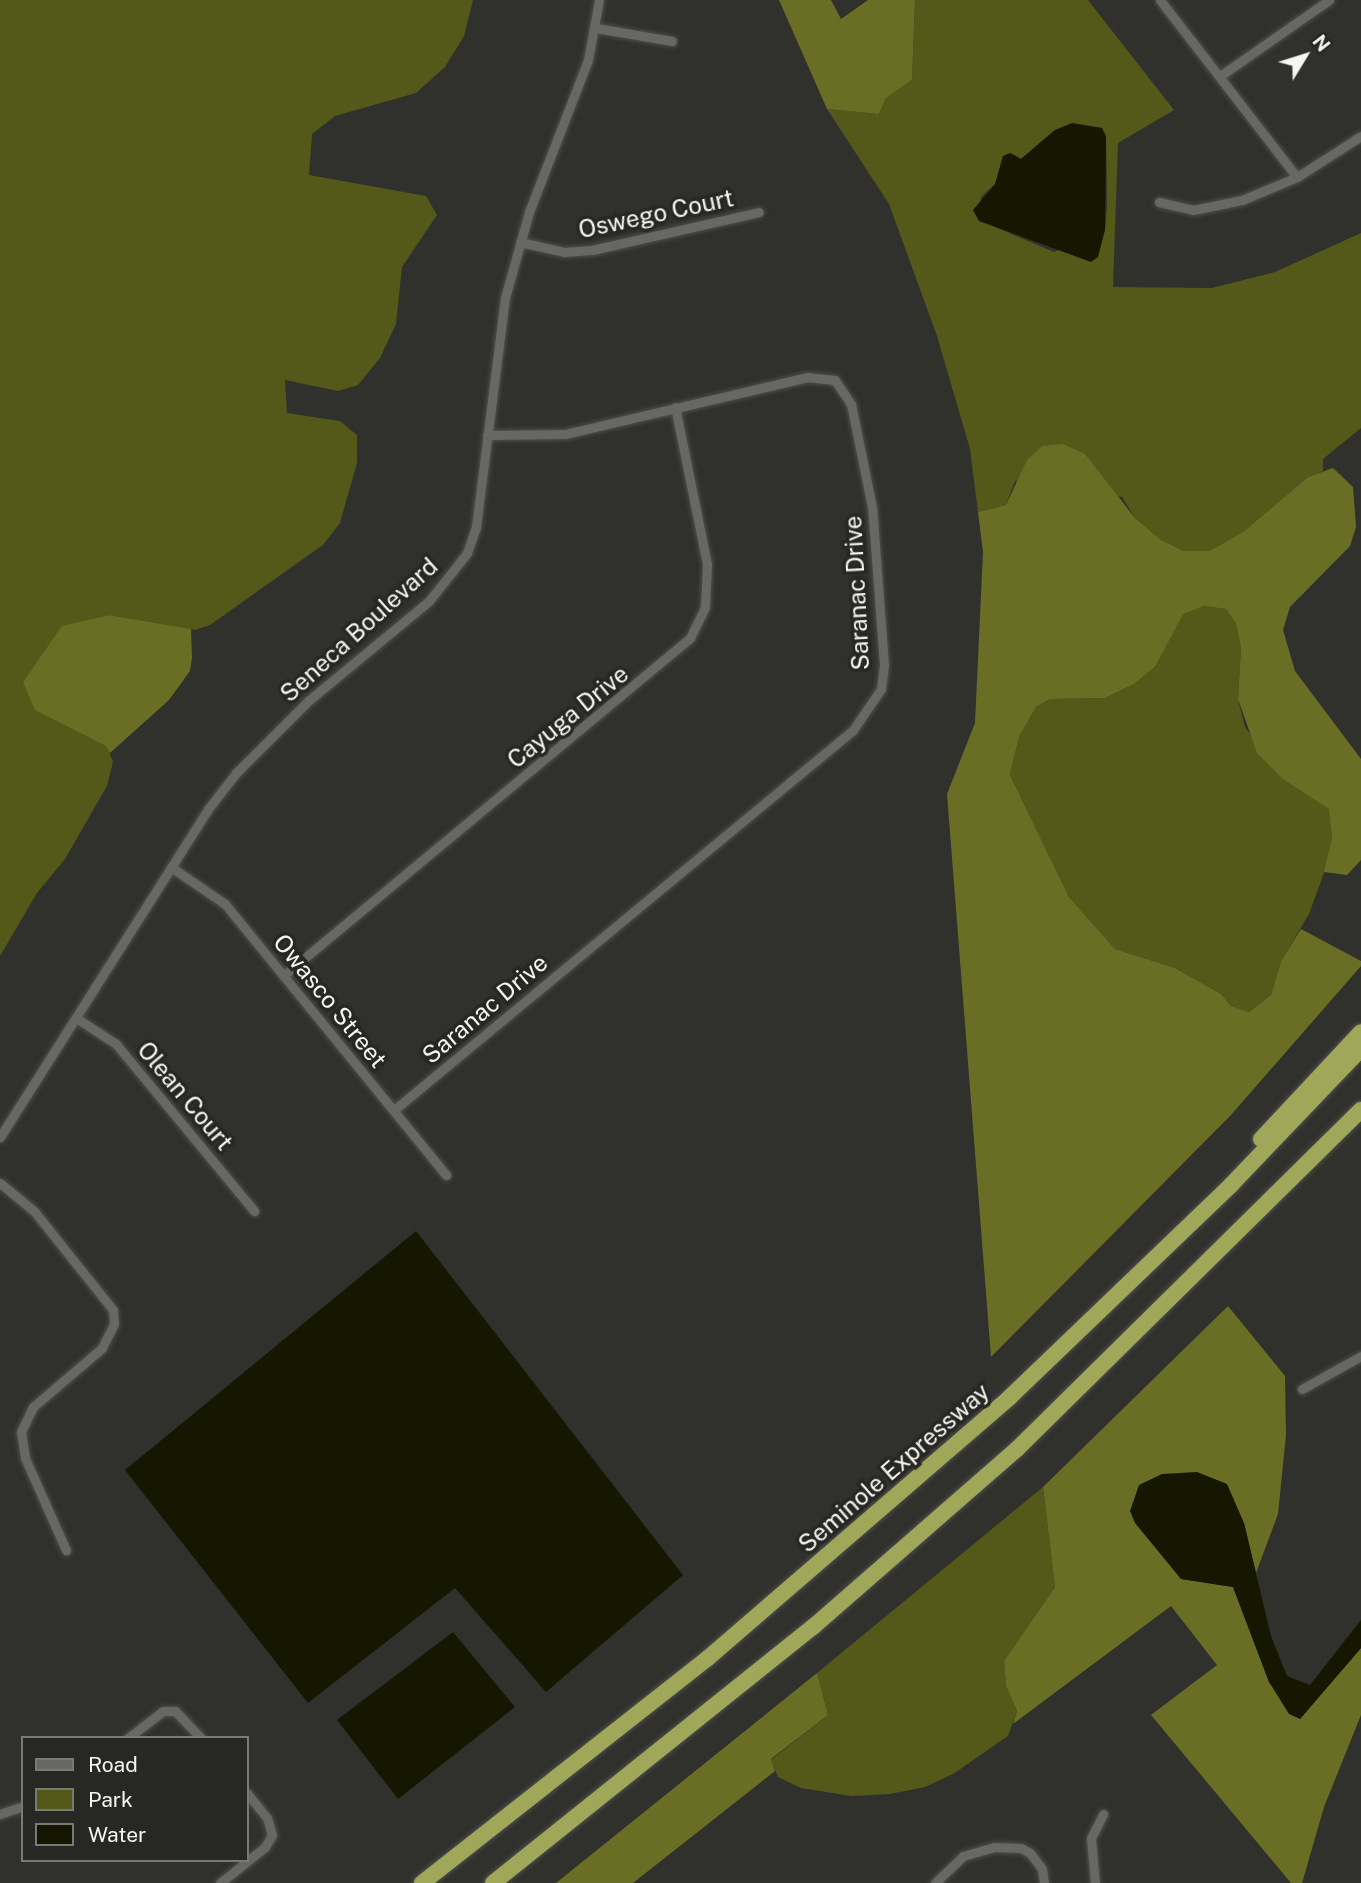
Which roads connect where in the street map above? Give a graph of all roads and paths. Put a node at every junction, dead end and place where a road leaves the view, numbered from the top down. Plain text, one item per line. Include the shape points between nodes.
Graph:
1 (599, 0) edge
2 (1160, 0) edge
3 (1329, 0) edge
4 (596, 28) junction
5 (672, 41) dead end
6 (1220, 76) junction
7 (1361, 136) edge
8 (1297, 177) junction
9 (1159, 202) dead end
10 (759, 212) dead end
11 (520, 242) junction
12 (675, 407) junction
13 (487, 435) junction
14 (171, 867) junction
15 (284, 975) junction
16 (76, 1017) junction
17 (1361, 1032) edge
18 (1361, 1049) edge
19 (394, 1110) junction
20 (1361, 1110) edge
21 (0, 1136) edge
22 (446, 1174) dead end
23 (0, 1183) edge
24 (254, 1211) dead end
25 (1203, 1212) junction
26 (1361, 1356) edge
27 (1302, 1388) dead end
28 (66, 1550) dead end
29 (131, 1736) edge
30 (199, 1736) edge
31 (248, 1794) edge
32 (21, 1807) edge
33 (0, 1814) edge
34 (1103, 1814) dead end
35 (248, 1861) edge
36 (246, 1862) edge
37 (220, 1883) edge
38 (422, 1883) edge
39 (493, 1883) edge
40 (935, 1883) edge
41 (1044, 1883) edge
42 (1095, 1883) edge

1 - 4 street, Seneca Boulevard
2 - 6 street
3 - 6 street
4 - 5 street
4 - 11 street, Seneca Boulevard
6 - 8 street
7 - 8 street
8 - 9 street via 1242,200 1193,210
10 - 11 street, Oswego Court via 592,250 564,252
11 - 13 street, Seneca Boulevard via 506,298
12 - 13 street, Saranac Drive via 565,434
12 - 15 street, Cayuga Drive via 707,564 705,607 690,638
12 - 19 street, Saranac Drive via 808,377 835,380 844,389 872,507 884,665 881,688 853,730
13 - 14 street, Seneca Boulevard via 476,527 453,574 429,601 271,735 208,808
14 - 15 street, Owasco Street via 225,904
14 - 16 street, Seneca Boulevard
15 - 19 street, Owasco Street
16 - 21 street, Seneca Boulevard
16 - 24 street, Olean Court via 123,1052
17 - 25 highway via 1223,1179
18 - 25 highway, Seminole Expressway
19 - 22 street, Owasco Street
20 - 39 highway via 1017,1449 813,1627
23 - 28 street via 34,1211 113,1310 114,1324 102,1348 33,1407 21,1432 25,1458
25 - 38 highway, Seminole Expressway via 1010,1397 708,1658
26 - 27 street
29 - 30 street via 163,1712 175,1711
31 - 35 street via 267,1818 272,1835
32 - 33 street
34 - 42 street via 1091,1838
36 - 37 street
40 - 41 street via 964,1856 994,1847 1030,1853 1042,1869

